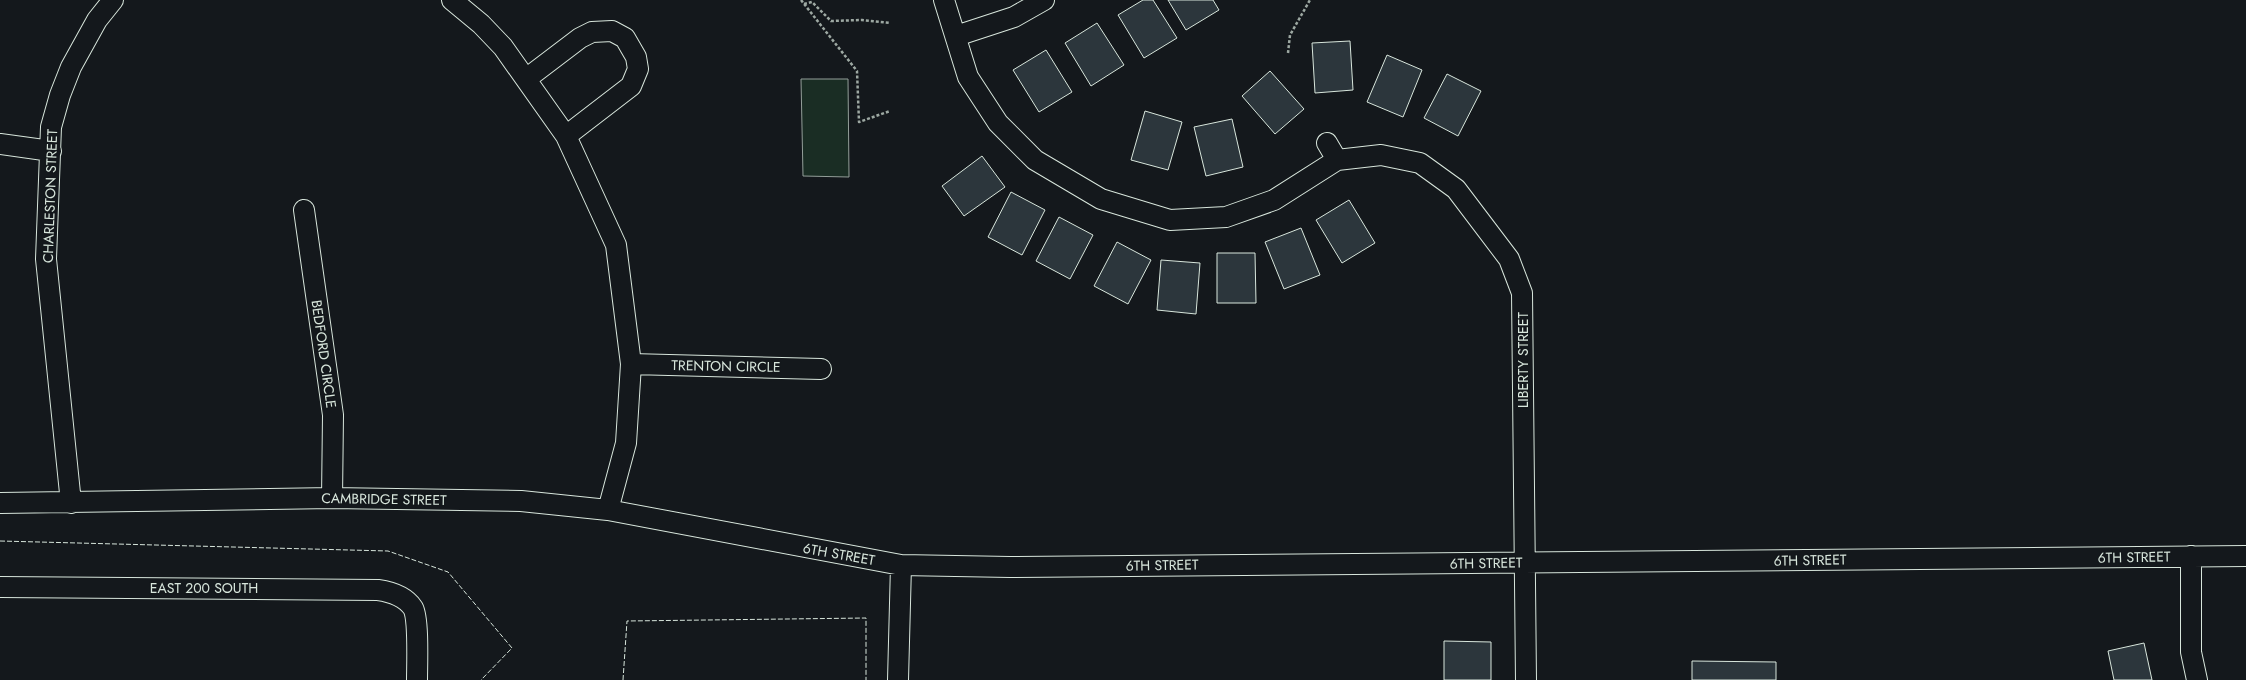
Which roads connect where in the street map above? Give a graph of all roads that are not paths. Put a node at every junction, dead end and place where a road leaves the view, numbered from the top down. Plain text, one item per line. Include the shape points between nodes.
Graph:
1 (113, 0) edge
2 (452, 0) edge
3 (944, 0) edge
4 (1044, 0) edge
5 (956, 36) junction
6 (526, 79) junction
7 (566, 136) junction
8 (1327, 143) dead end
9 (0, 144) edge
10 (51, 151) junction
11 (1337, 160) junction
12 (304, 210) dead end
13 (631, 364) junction
14 (821, 369) dead end
15 (332, 498) junction
16 (0, 503) edge
17 (71, 503) junction
18 (608, 510) junction
19 (729, 533) joint
20 (2191, 556) junction
21 (2246, 556) edge
22 (1525, 562) junction
23 (901, 565) junction
24 (0, 587) edge
25 (417, 680) edge
26 (898, 680) edge
27 (1526, 680) edge
28 (2197, 680) edge

1 - 10 street, CHARLESTON STREET via 97,20 71,67 51,126
2 - 6 street via 498,42
3 - 5 street, LIBERTY STREET
4 - 5 street via 1014,17
5 - 11 street, LIBERTY STREET via 968,76 998,123 1035,160 1101,199 1170,220 1226,217 1274,200
6 - 7 street
6 - 7 street via 580,38 592,32 612,31 625,38 636,57 638,69 631,86
7 - 13 street via 616,245
8 - 11 street
9 - 10 street
10 - 17 street, CHARLESTON STREET via 46,206 46,259
11 - 22 street, LIBERTY STREET via 1381,155 1420,163 1456,189 1509,259 1522,293
12 - 15 street, BEDFORD CIRCLE via 333,415
13 - 14 street, TRENTON CIRCLE
13 - 18 street via 626,443
15 - 17 street, CAMBRIDGE STREET
15 - 18 street, CAMBRIDGE STREET via 521,501
16 - 17 street, CAMBRIDGE STREET
18 - 19 street, CAMBRIDGE STREET
19 - 23 street, 6TH STREET
20 - 21 street, 6TH STREET
20 - 22 street, 6TH STREET
20 - 28 street via 2191,652
22 - 23 street, 6TH STREET via 1018,567
22 - 27 street, LIBERTY STREET
23 - 26 street
24 - 25 street, EAST 200 SOUTH via 378,590 395,593 414,609

